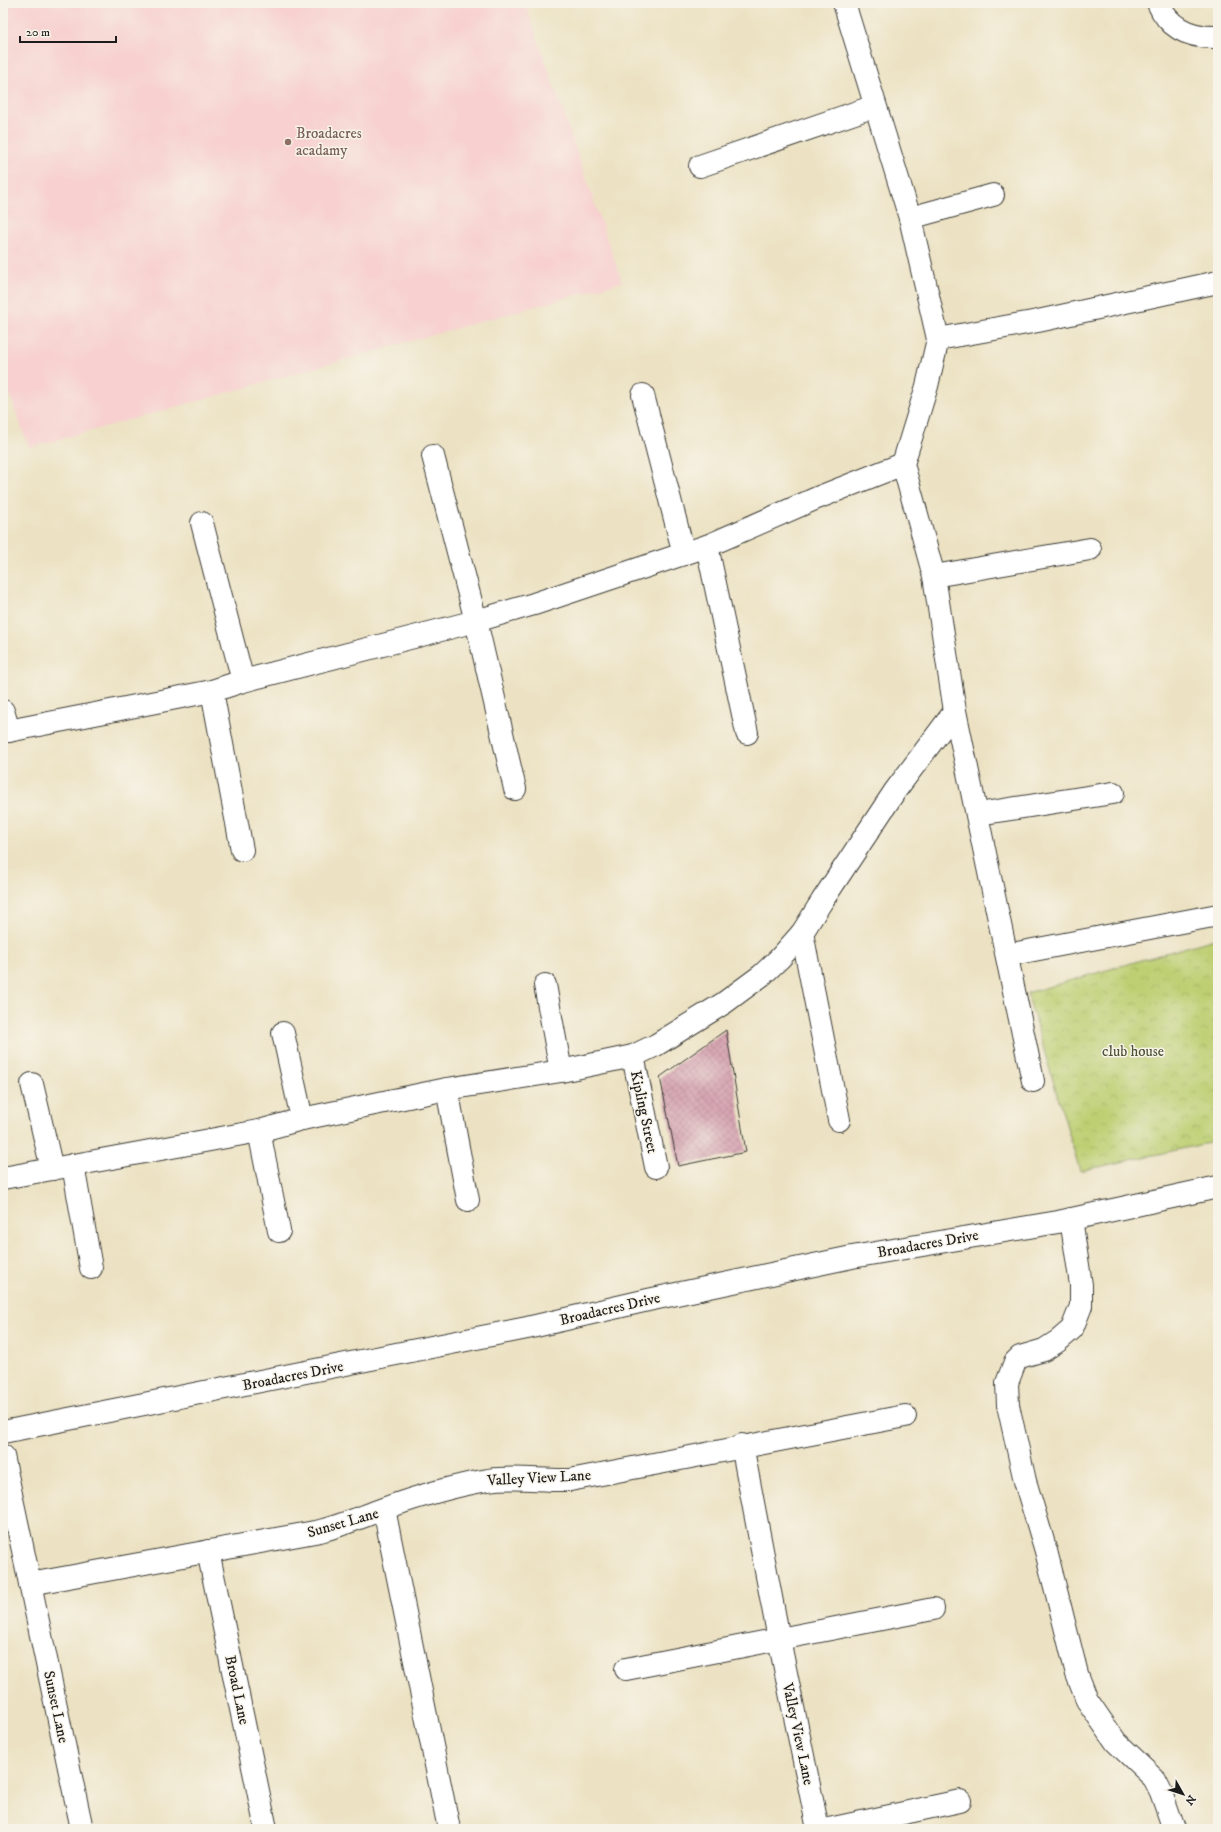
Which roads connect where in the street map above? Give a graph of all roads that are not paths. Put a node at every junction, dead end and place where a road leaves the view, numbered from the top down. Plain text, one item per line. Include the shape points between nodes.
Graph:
1 (844, 3) edge
2 (1158, 3) edge
3 (1218, 36) edge
4 (875, 106) junction
5 (700, 166) dead end
6 (993, 195) dead end
7 (910, 218) junction
8 (1218, 282) edge
9 (938, 339) junction
10 (643, 395) dead end
11 (433, 456) dead end
12 (904, 464) junction
13 (202, 523) dead end
14 (707, 546) junction
15 (1090, 549) dead end
16 (684, 554) junction
17 (934, 576) junction
18 (476, 622) junction
19 (243, 681) junction
20 (212, 691) junction
21 (955, 711) junction
22 (5, 725) edge
23 (747, 733) dead end
24 (514, 789) dead end
25 (1113, 793) dead end
26 (978, 814) junction
27 (242, 850) dead end
28 (1218, 915) edge
29 (802, 933) junction
30 (1007, 955) junction
31 (545, 985) dead end
32 (283, 1033) dead end
33 (633, 1056) junction
34 (561, 1071) junction
35 (1033, 1081) dead end
36 (32, 1084) dead end
37 (447, 1089) junction
38 (302, 1119) junction
39 (839, 1120) dead end
40 (259, 1131) junction
41 (63, 1167) junction
42 (656, 1167) dead end
43 (3, 1178) edge
44 (1218, 1187) edge
45 (468, 1200) dead end
46 (1071, 1219) junction
47 (279, 1231) dead end
48 (91, 1268) dead end
49 (905, 1416) dead end
50 (3, 1432) edge
51 (742, 1446) junction
52 (3, 1456) edge
53 (384, 1509) junction
54 (208, 1551) junction
55 (30, 1584) junction
56 (933, 1609) dead end
57 (779, 1639) junction
58 (626, 1669) dead end
59 (960, 1801) dead end
60 (82, 1829) edge
61 (266, 1829) edge
62 (449, 1829) edge
63 (818, 1829) edge
64 (829, 1829) edge
65 (1174, 1829) edge

1 - 4 street
2 - 3 street via 1172,25 1181,30 1202,36
4 - 5 street
4 - 7 street
6 - 7 street
7 - 9 street
8 - 9 street via 1038,321
9 - 12 street
10 - 16 street
11 - 18 street
12 - 14 street via 817,498
12 - 17 street
13 - 19 street
14 - 16 street
14 - 23 street
15 - 17 street
16 - 18 street
17 - 21 street
18 - 19 street
18 - 24 street
19 - 20 street
20 - 22 street
20 - 27 street
21 - 26 street
21 - 29 street via 895,791
25 - 26 street
26 - 30 street
28 - 30 street
29 - 33 street via 780,958 749,985 686,1028
29 - 39 street
30 - 35 street
31 - 34 street
32 - 38 street
33 - 34 street
33 - 42 street, Kipling Street
34 - 37 street
36 - 41 street
37 - 38 street
37 - 45 street
38 - 40 street
40 - 41 street
40 - 47 street
41 - 43 street
41 - 48 street
44 - 46 street, Broadacres Drive
46 - 50 street, Broadacres Drive via 852,1257 527,1328
46 - 65 street via 1081,1285 1081,1306 1072,1329 1058,1341 1044,1350 1020,1357 1015,1362 1007,1383 1008,1405 1025,1481 1046,1551 1077,1674 1087,1700 1116,1742 1154,1778
49 - 51 street, Valley View Lane
51 - 53 street, Valley View Lane via 570,1480 490,1480 464,1485
51 - 57 street, Valley View Lane
52 - 55 street, Sunset Lane
53 - 54 street, Sunset Lane via 347,1524 320,1531
53 - 62 street, Sunset Lane
54 - 55 street, Sunset Lane
54 - 61 street, Broad Lane
55 - 60 street, Sunset Lane
56 - 57 street
57 - 58 street
57 - 63 street, Valley View Lane
59 - 64 street

